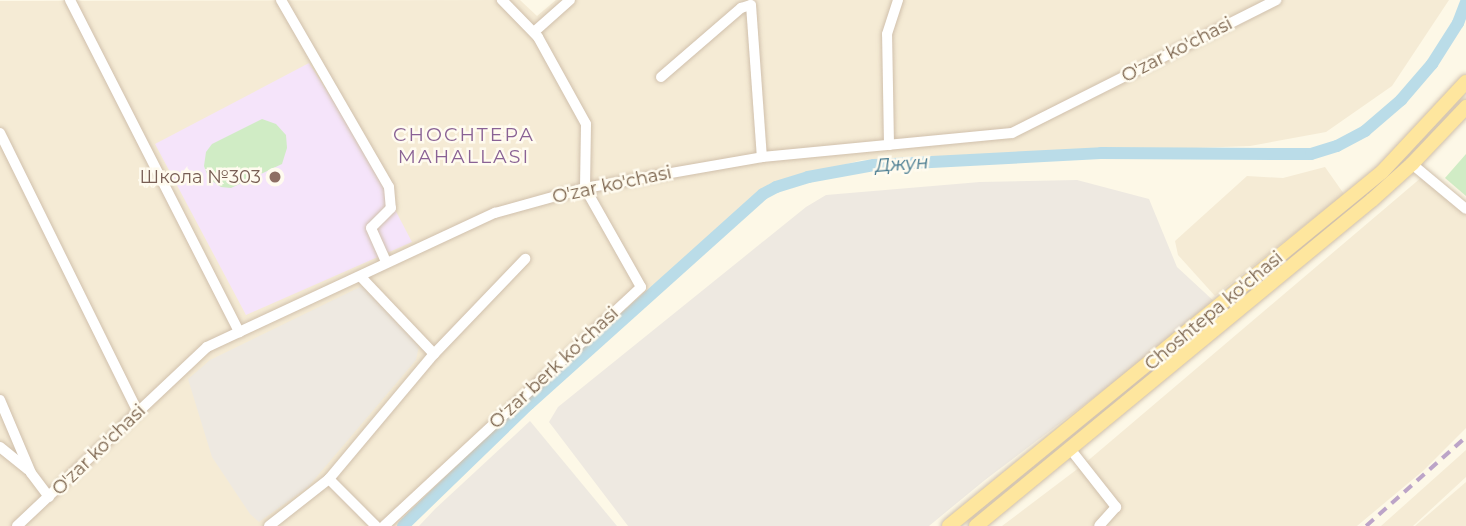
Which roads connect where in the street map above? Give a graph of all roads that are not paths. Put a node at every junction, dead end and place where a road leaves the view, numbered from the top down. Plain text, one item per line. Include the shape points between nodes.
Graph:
1 (70, 0) edge
2 (281, 0) edge
3 (502, 0) edge
4 (570, 0) edge
5 (898, 0) edge
6 (1276, 0) edge
7 (534, 32) junction
8 (661, 77) dead end
9 (1466, 82) edge
10 (1466, 107) edge
11 (0, 132) edge
12 (889, 145) junction
13 (762, 157) junction
14 (1412, 164) junction
15 (584, 188) junction
16 (1466, 209) edge
17 (525, 259) dead end
18 (387, 261) junction
19 (361, 277) junction
20 (239, 332) junction
21 (434, 354) junction
22 (0, 400) edge
23 (138, 412) junction
24 (0, 447) edge
25 (1071, 450) junction
26 (31, 473) junction
27 (329, 479) junction
28 (988, 495) junction
29 (49, 497) junction
30 (998, 508) junction
31 (17, 526) edge
32 (269, 526) edge
33 (376, 526) edge
34 (384, 526) edge
35 (949, 526) edge
36 (976, 526) edge
37 (1099, 526) edge

1 - 20 street
2 - 18 street via 389,187 391,208 371,228
3 - 7 street
4 - 7 street
5 - 12 street via 887,34
6 - 12 street, O'zar ko'chasi via 1012,133
7 - 15 street via 586,124
8 - 13 street via 741,8 751,5
9 - 28 main road, Choshtepa ko'chasi via 1382,172
10 - 14 main road, Choshtepa ko'chasi
11 - 23 street
12 - 13 street, O'zar ko'chasi
13 - 15 street, O'zar ko'chasi
14 - 16 street
14 - 25 main road, Choshtepa ko'chasi
15 - 18 street, O'zar ko'chasi via 495,213
15 - 34 street, Oʻzar berk koʻchasi via 640,287
17 - 21 street
18 - 19 street, O'zar ko'chasi
19 - 20 street, O'zar ko'chasi
19 - 21 street
20 - 23 street, O'zar ko'chasi via 207,347
21 - 27 street
22 - 26 street
23 - 29 street, O'zar ko'chasi
24 - 26 street
25 - 30 main road, Choshtepa ko'chasi
25 - 37 street via 1116,507
26 - 29 street
27 - 32 street
27 - 33 street
28 - 30 main road
28 - 35 main road, Choshtepa ko'chasi
29 - 31 street, O'zar ko'chasi
30 - 36 main road, Choshtepa ko'chasi

